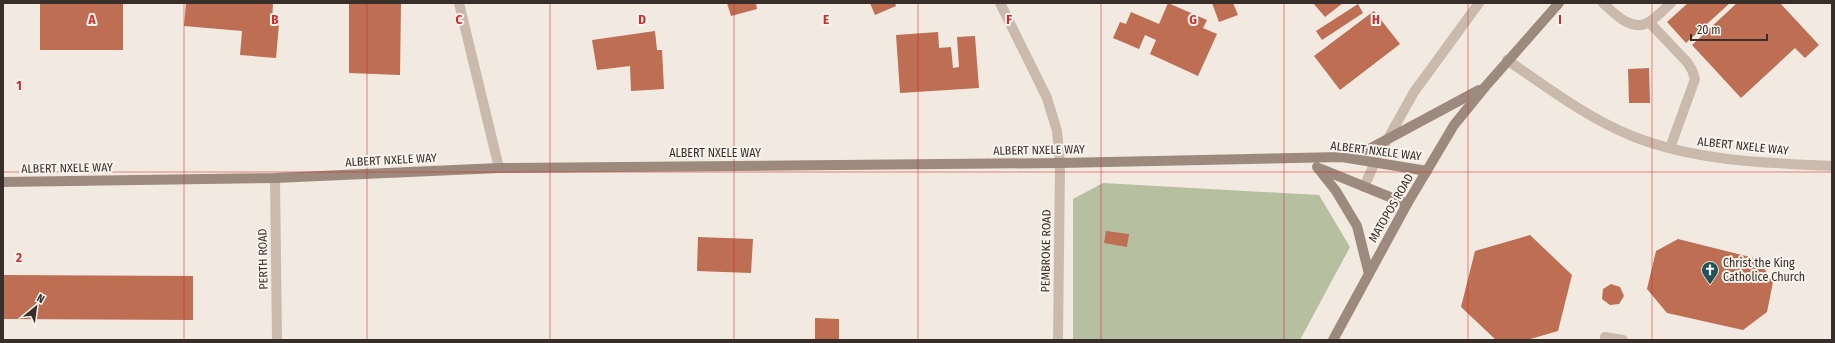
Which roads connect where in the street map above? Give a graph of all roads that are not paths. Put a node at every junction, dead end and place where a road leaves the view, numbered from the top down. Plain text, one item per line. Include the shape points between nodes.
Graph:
1 (459, 3) edge
2 (1000, 3) edge
3 (1479, 3) edge
4 (1559, 3) edge
5 (1602, 3) edge
6 (1671, 3) edge
7 (1649, 22) junction
8 (1507, 60) junction
9 (1485, 87) junction
10 (1386, 140) junction
11 (1670, 148) junction
12 (1342, 157) junction
13 (1297, 158) junction
14 (1375, 162) junction
15 (1060, 163) junction
16 (1832, 166) edge
17 (1317, 167) junction
18 (499, 168) junction
19 (1427, 171) junction
20 (275, 178) junction
21 (3, 182) edge
22 (1364, 187) junction
23 (1407, 204) junction
24 (1369, 274) junction
25 (277, 340) edge
26 (1058, 340) edge
27 (1333, 340) edge
28 (1605, 340) edge
29 (1623, 340) edge

1 - 18 street
2 - 15 street, PEMBROKE ROAD via 1047,98 1057,131
3 - 10 street via 1414,92
4 - 8 main road, MATOPOS ROAD
5 - 7 street via 1621,19 1636,26
6 - 7 street
7 - 11 street via 1687,62 1695,79
8 - 9 main road, MATOPOS ROAD
8 - 11 street, ALBERT NXELE WAY via 1594,117 1632,136
9 - 10 main road
9 - 19 main road, MATOPOS ROAD via 1454,126
10 - 12 main road via 1371,148
10 - 14 street
11 - 16 street, ALBERT NXELE WAY via 1746,162
12 - 13 main road, ALBERT NXELE WAY
12 - 14 main road, ALBERT NXELE WAY
13 - 15 main road, ALBERT NXELE WAY
13 - 17 main road
14 - 19 main road, ALBERT NXELE WAY
14 - 22 street
15 - 18 main road, ALBERT NXELE WAY
15 - 26 street, PEMBROKE ROAD
17 - 22 main road
17 - 24 main road via 1336,191 1357,226
18 - 20 main road, ALBERT NXELE WAY
19 - 23 main road, MATOPOS ROAD
20 - 21 main road, ALBERT NXELE WAY
20 - 25 street, PERTH ROAD
22 - 23 main road
23 - 24 main road, MATOPOS ROAD
24 - 27 main road, MATOPOS ROAD
28 - 29 street via 1605,337

